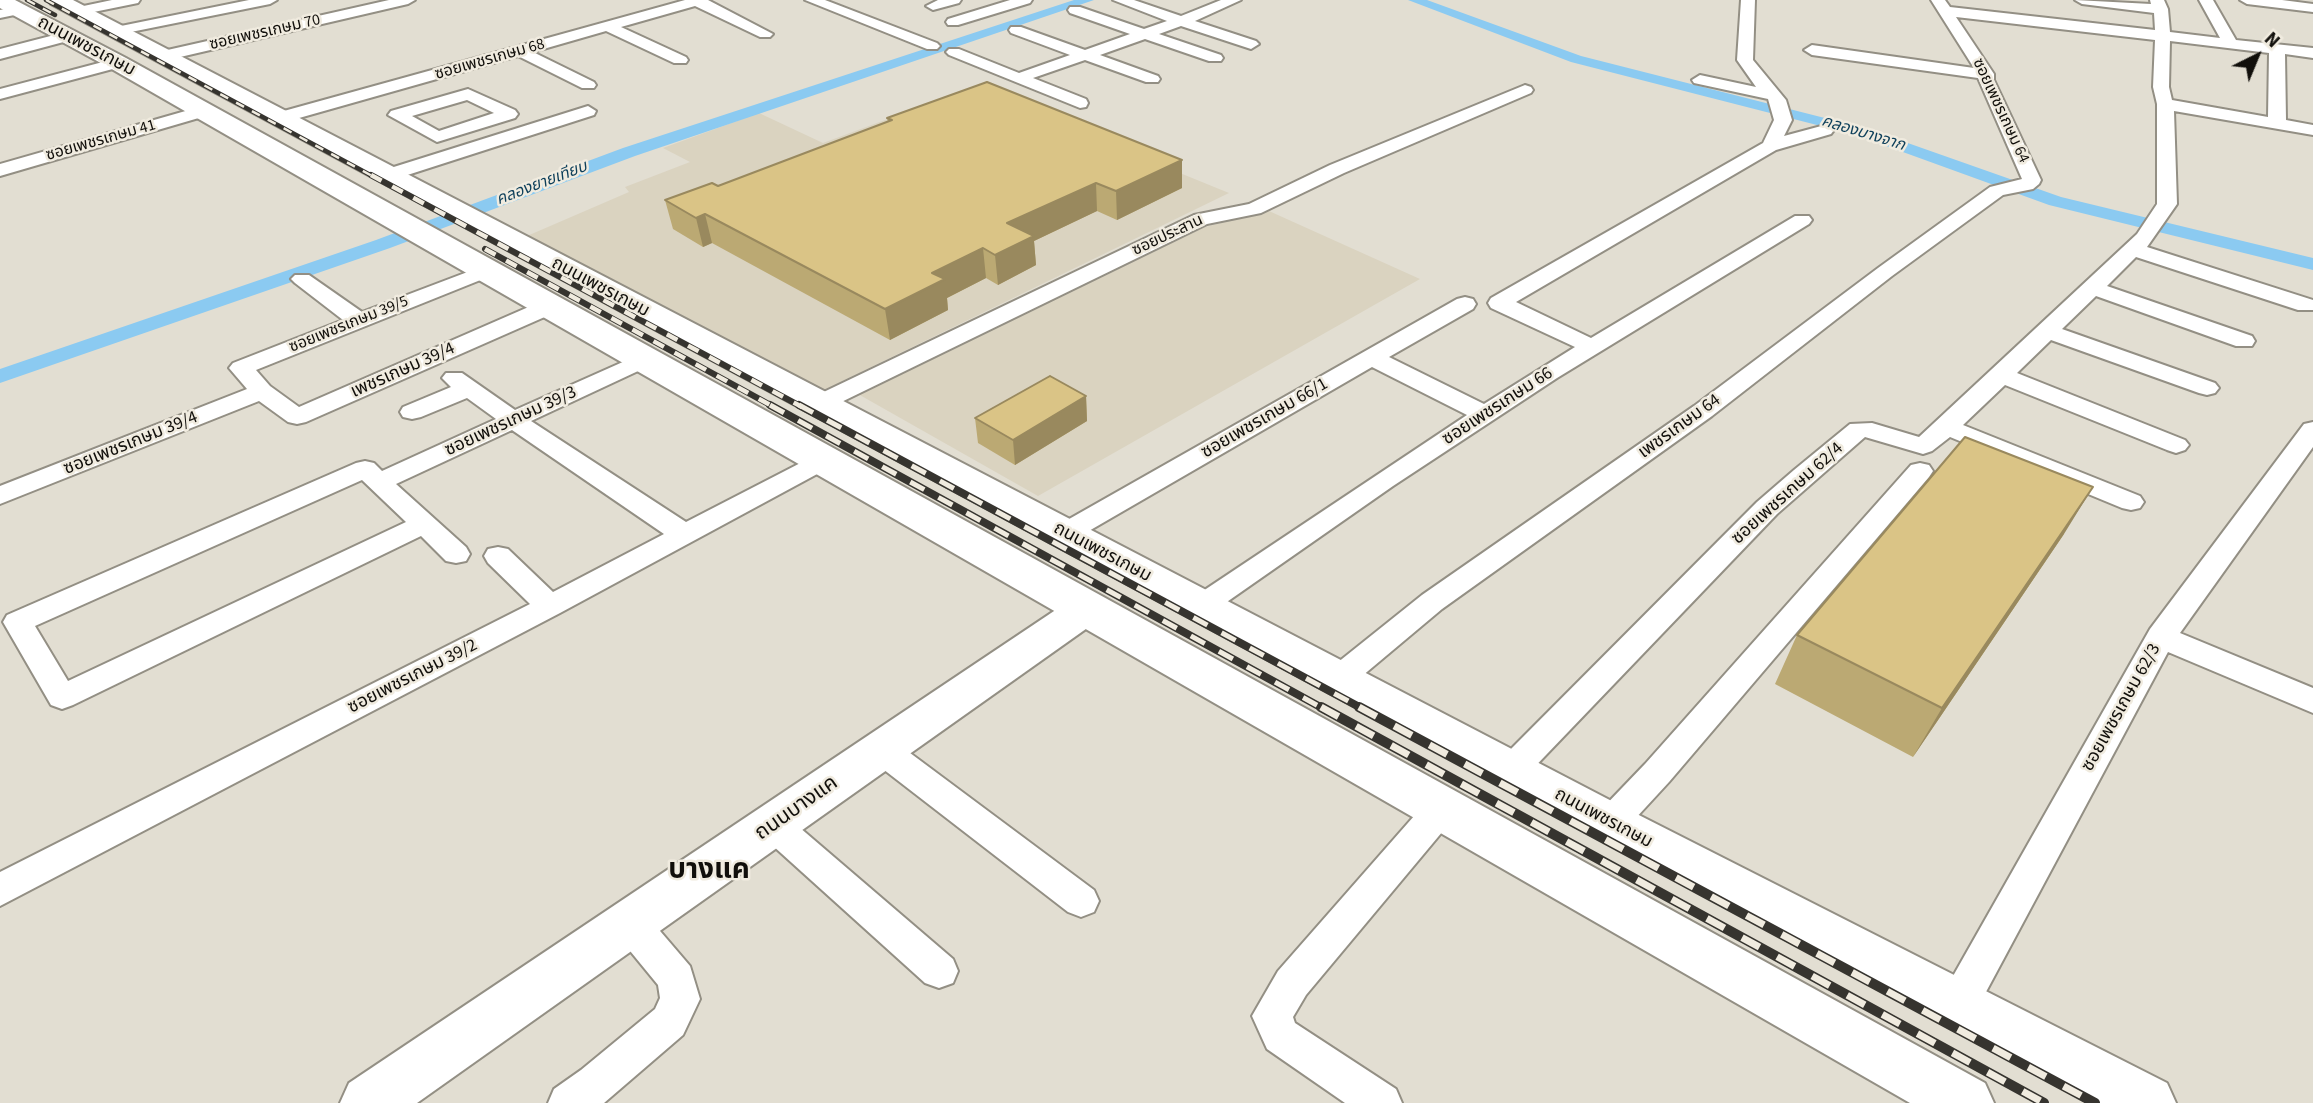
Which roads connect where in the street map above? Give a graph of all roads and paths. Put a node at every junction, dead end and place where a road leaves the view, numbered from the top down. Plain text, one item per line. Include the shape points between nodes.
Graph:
1 (58, 0) edge
2 (133, 0) edge
3 (270, 0) edge
4 (408, 0) edge
5 (696, 0) edge
6 (813, 0) edge
7 (954, 0) edge
8 (1025, 0) edge
9 (1120, 0) edge
10 (1234, 0) edge
11 (1748, 0) edge
12 (2082, 0) edge
13 (2206, 0) edge
14 (2247, 0) edge
15 (2159, 5) edge
16 (933, 6) dead end
17 (1942, 6) edge
18 (2313, 8) edge
19 (1075, 10) dead end
20 (79, 11) junction
21 (18, 16) edge
22 (1181, 21) junction
23 (953, 22) dead end
24 (607, 26) junction
25 (1016, 30) dead end
26 (116, 32) junction
27 (765, 34) dead end
28 (1144, 34) junction
29 (2163, 36) junction
30 (66, 37) junction
31 (1251, 44) dead end
32 (2231, 44) junction
33 (932, 46) dead end
34 (2277, 49) junction
35 (1812, 50) dead end
36 (520, 51) junction
37 (954, 52) dead end
38 (2313, 53) edge
39 (0, 54) edge
40 (1085, 55) junction
41 (163, 56) junction
42 (1215, 58) dead end
43 (680, 60) dead end
44 (121, 65) junction
45 (185, 68) junction
46 (1986, 74) junction
47 (145, 78) junction
48 (1018, 78) junction
49 (1152, 79) dead end
50 (418, 80) junction
51 (1700, 80) dead end
52 (588, 85) dead end
53 (1525, 90) dead end
54 (0, 94) edge
55 (1776, 98) junction
56 (450, 99) junction
57 (1080, 103) dead end
58 (2165, 104) junction
59 (203, 111) junction
60 (588, 111) dead end
61 (279, 118) junction
62 (2277, 124) junction
63 (1825, 130) dead end
64 (2313, 130) edge
65 (1770, 146) junction
66 (0, 170) edge
67 (388, 176) junction
68 (2026, 185) joint
69 (1802, 220) dead end
70 (439, 223) junction
71 (2152, 225) junction
72 (486, 271) junction
73 (302, 279) dead end
74 (2093, 288) junction
75 (1465, 304) dead end
76 (2306, 305) dead end
77 (548, 307) junction
78 (359, 321) junction
79 (2048, 331) junction
80 (2244, 341) dead end
81 (1593, 347) junction
82 (1372, 358) junction
83 (643, 360) junction
84 (2001, 375) junction
85 (2207, 388) dead end
86 (262, 391) junction
87 (818, 404) junction
88 (412, 412) dead end
89 (1486, 415) junction
90 (514, 421) junction
91 (1948, 427) junction
92 (2312, 433) edge
93 (2176, 444) dead end
94 (823, 461) junction
95 (1920, 471) dead end
96 (379, 482) junction
97 (0, 496) edge
98 (2131, 502) dead end
99 (422, 525) junction
100 (1065, 533) junction
101 (684, 534) junction
102 (456, 554) dead end
103 (498, 556) dead end
104 (550, 606) junction
105 (1201, 606) junction
106 (1086, 609) junction
107 (2161, 637) junction
108 (1338, 679) junction
109 (2313, 701) edge
110 (881, 750) junction
111 (1511, 770) junction
112 (1441, 809) junction
113 (1610, 823) junction
114 (773, 825) junction
115 (0, 890) edge
116 (1081, 901) dead end
117 (630, 923) junction
118 (939, 971) dead end
119 (1958, 1005) junction
120 (590, 1097) edge
121 (372, 1102) edge
122 (1381, 1103) edge
123 (1965, 1103) edge
124 (2147, 1103) edge

1 - 20 main road, ถนนเพชรเกษม
2 - 20 street
3 - 26 street
4 - 41 street, ซอยเพชรเกษม 70
5 - 24 street, ซอยเพชรเกษม 68
5 - 27 street
6 - 33 street
7 - 16 street
8 - 23 street
9 - 22 street
10 - 22 street
11 - 55 street via 1745,60
12 - 15 street
13 - 32 street
14 - 18 street
15 - 29 street
17 - 29 street
17 - 46 street, ซอยเพชรเกษม 64
19 - 28 street
20 - 26 main road, ถนนเพชรเกษม
21 - 30 main road, ถนนเพชรเกษม
22 - 28 street
22 - 31 street
24 - 36 street, ซอยเพชรเกษม 68
24 - 43 street
25 - 40 street
26 - 41 main road, ถนนเพชรเกษม
28 - 40 street
28 - 42 street
29 - 32 street
29 - 58 street
30 - 39 street
30 - 44 main road, ถนนเพชรเกษม
32 - 34 street
34 - 38 street
34 - 62 street
35 - 46 street
36 - 50 street, ซอยเพชรเกษม 68
36 - 52 street
37 - 48 street
40 - 48 street
40 - 49 street
41 - 44 main road
41 - 45 main road, ถนนเพชรเกษม
44 - 47 main road, ถนนเพชรเกษม
44 - 54 street
45 - 47 main road
45 - 61 main road, ถนนเพชรเกษม
46 - 68 street, ซอยเพชรเกษม 64 via 2032,180
47 - 59 main road, ถนนเพชรเกษม
48 - 57 street
50 - 56 street
50 - 61 street, ซอยเพชรเกษม 68
51 - 55 street
53 - 87 street, ซอยประสาน via 1254,209 1201,219
55 - 65 street via 1783,120
56 - 56 street via 471,94 509,114 438,137 397,115
58 - 62 street
58 - 71 street
59 - 66 street, ซอยเพชรเกษม 41
59 - 70 main road, ถนนเพชรเกษม
60 - 67 street
61 - 67 main road, ถนนเพชรเกษม
62 - 64 street
63 - 65 street
65 - 81 street via 1499,303
67 - 70 main road, ถนนเพชรเกษม
68 - 108 street, เพชรเกษม 64 via 1997,191 1703,411 1432,602
69 - 81 street, ซอยเพชรเกษม 66
70 - 72 main road, ถนนเพชรเกษม
70 - 87 main road, ถนนเพชรเกษม
71 - 74 street, ซอยเพชรเกษม 62/4
71 - 76 street
72 - 77 main road, ถนนเพชรเกษม
72 - 78 street, ซอยเพชรเกษม 39/5
73 - 78 street
74 - 79 street, ซอยเพชรเกษม 62/4
74 - 80 street
75 - 82 street, ซอยเพชรเกษม 66/1
77 - 83 main road, ถนนเพชรเกษม
77 - 86 street, เพชรเกษม 39/4 via 297,417
78 - 86 street, ซอยเพชรเกษม 39/5 via 241,368
79 - 84 street, ซอยเพชรเกษม 62/4
79 - 85 street
81 - 89 street, ซอยเพชรเกษม 66
82 - 89 street
82 - 100 street, ซอยเพชรเกษม 66/1
83 - 90 street, ซอยเพชรเกษม 39/3
83 - 94 main road, ถนนเพชรเกษม
84 - 91 street, ซอยเพชรเกษม 62/4
84 - 93 street
86 - 97 street, ซอยเพชรเกษม 39/4
87 - 100 main road, ถนนเพชรเกษม
88 - 90 street via 461,384
89 - 105 street, ซอยเพชรเกษม 66
90 - 96 street, ซอยเพชรเกษม 39/3
90 - 101 street
91 - 98 street
91 - 111 street, ซอยเพชรเกษม 62/4 via 1923,446 1859,429 1767,508
92 - 107 street, ซอยเพชรเกษม 62/3
94 - 101 street, ซอยเพชรเกษม 39/2
94 - 106 main road, ถนนเพชรเกษม
95 - 113 street
96 - 99 street
96 - 99 street via 365,469 18,622 62,697
99 - 102 street
100 - 105 main road, ถนนเพชรเกษม
100 - 106 main road via 1094,565 1096,576
101 - 104 street, ซอยเพชรเกษม 39/2
103 - 104 street
104 - 115 street, ซอยเพชรเกษม 39/2
105 - 108 main road, ถนนเพชรเกษม
106 - 110 main road, ถนนบางแค
106 - 112 main road, ถนนเพชรเกษม
107 - 109 street
107 - 119 street, ซอยเพชรเกษม 62/3
108 - 111 main road, ถนนเพชรเกษม
110 - 114 main road, ถนนบางแค
110 - 116 street
111 - 113 main road, ถนนเพชรเกษม
112 - 122 street via 1292,983 1272,1016 1281,1036
112 - 123 main road, ถนนเพชรเกษม
113 - 119 main road, ถนนเพชรเกษม
114 - 117 main road, ถนนบางแค
114 - 118 street
117 - 120 street via 676,978 680,999 669,1022
117 - 121 main road, ถนนบางแค
119 - 124 main road, ถนนเพชรเกษม

